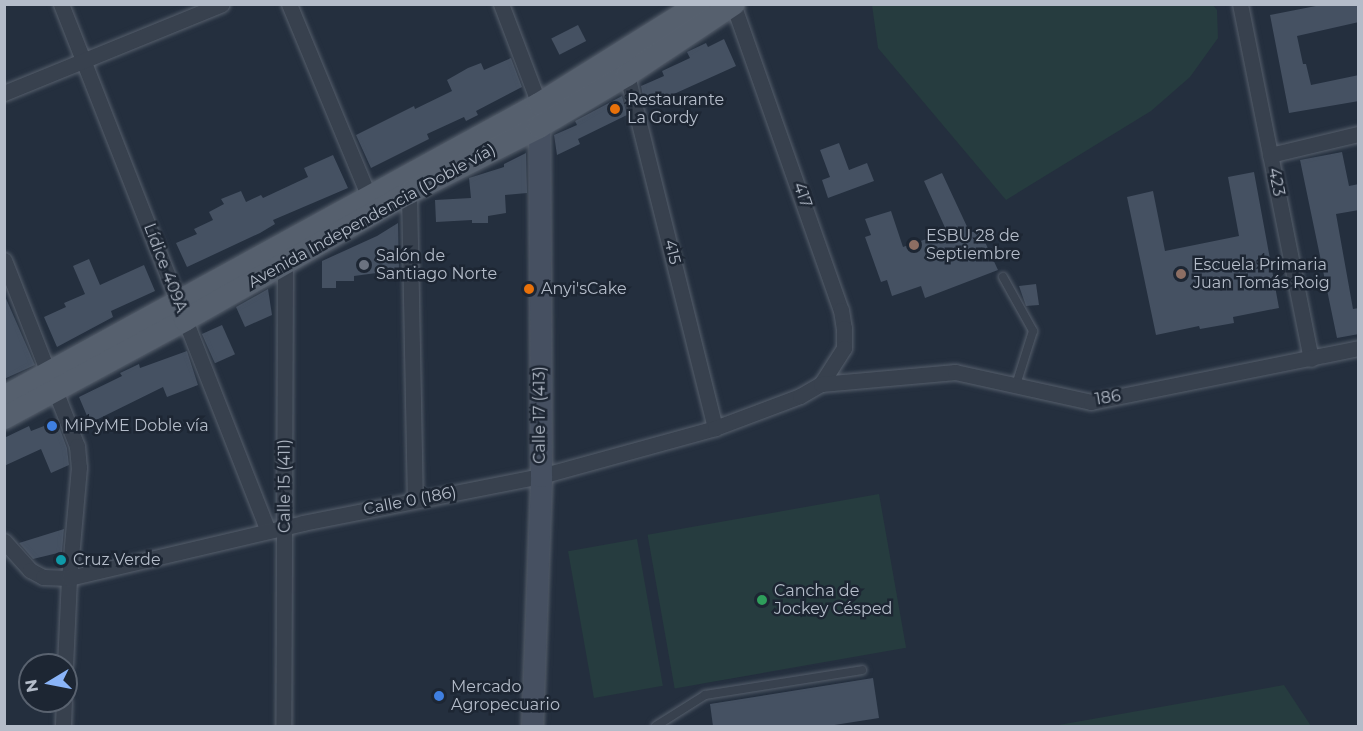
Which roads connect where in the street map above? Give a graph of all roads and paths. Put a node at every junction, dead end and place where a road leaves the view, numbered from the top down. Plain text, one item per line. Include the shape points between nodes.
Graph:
1 (61, 4) edge
2 (222, 4) edge
3 (289, 4) edge
4 (501, 4) edge
5 (699, 4) edge
6 (1240, 4) edge
7 (733, 5) edge
8 (86, 61) junction
9 (627, 75) junction
10 (4, 93) edge
11 (539, 115) junction
12 (1359, 134) edge
13 (1270, 155) junction
14 (409, 193) junction
15 (372, 204) junction
16 (280, 255) junction
17 (4, 260) edge
18 (1003, 277) dead end
19 (182, 311) junction
20 (1359, 348) edge
21 (1311, 359) junction
22 (52, 381) junction
23 (821, 384) junction
24 (1016, 385) junction
25 (4, 397) edge
26 (4, 418) edge
27 (715, 428) junction
28 (541, 476) junction
29 (415, 499) junction
30 (285, 527) junction
31 (268, 531) junction
32 (4, 541) edge
33 (69, 578) junction
34 (66, 653) edge
35 (862, 670) dead end
36 (283, 726) edge
37 (532, 726) edge
38 (656, 726) edge

1 - 8 street, Lídice 409A
2 - 8 street
3 - 15 street
4 - 11 street
5 - 11 main road, Avenida Independencia (Doble vía)
6 - 13 street, 423
7 - 9 main road, Avenida Independencia (Doble vía)
7 - 23 street, 417 via 841,310 844,348
8 - 10 street
8 - 19 street, Lídice 409A
9 - 11 main road, Avenida Independencia (Doble vía)
9 - 27 street, 415
11 - 14 main road, Avenida Independencia (Doble vía)
11 - 15 main road, Avenida Independencia (Doble vía)
11 - 28 main road, Calle 17 (413)
12 - 13 street
13 - 21 street, 423
14 - 15 main road, Avenida Independencia (Doble vía)
14 - 29 street
15 - 16 main road, Avenida Independencia (Doble vía)
16 - 19 main road, Avenida Independencia (Doble vía)
16 - 30 street, Calle 15 (411)
17 - 22 street
18 - 24 lane via 1033,331
19 - 22 main road, Avenida Independencia (Doble vía)
19 - 31 street, Lídice 409A
20 - 21 street, 186
21 - 24 street, 186 via 1091,402
22 - 25 main road, Avenida Independencia (Doble vía)
22 - 26 main road, Avenida Independencia (Doble vía)
22 - 33 street via 77,446 80,467
23 - 24 street, 186 via 955,372
23 - 27 street, Calle 0 (186) via 800,396
27 - 28 street, Calle 0 (186)
28 - 29 street, Calle 0 (186)
28 - 37 main road, Calle 17 (413)
29 - 30 street, Calle 0 (186)
30 - 31 street, Calle 0 (186)
30 - 36 street, Calle 15 (411)
31 - 33 street, Calle 0 (186)
32 - 33 street, Calle 0 (186) via 30,570 43,577
33 - 34 street
35 - 38 lane via 705,695

